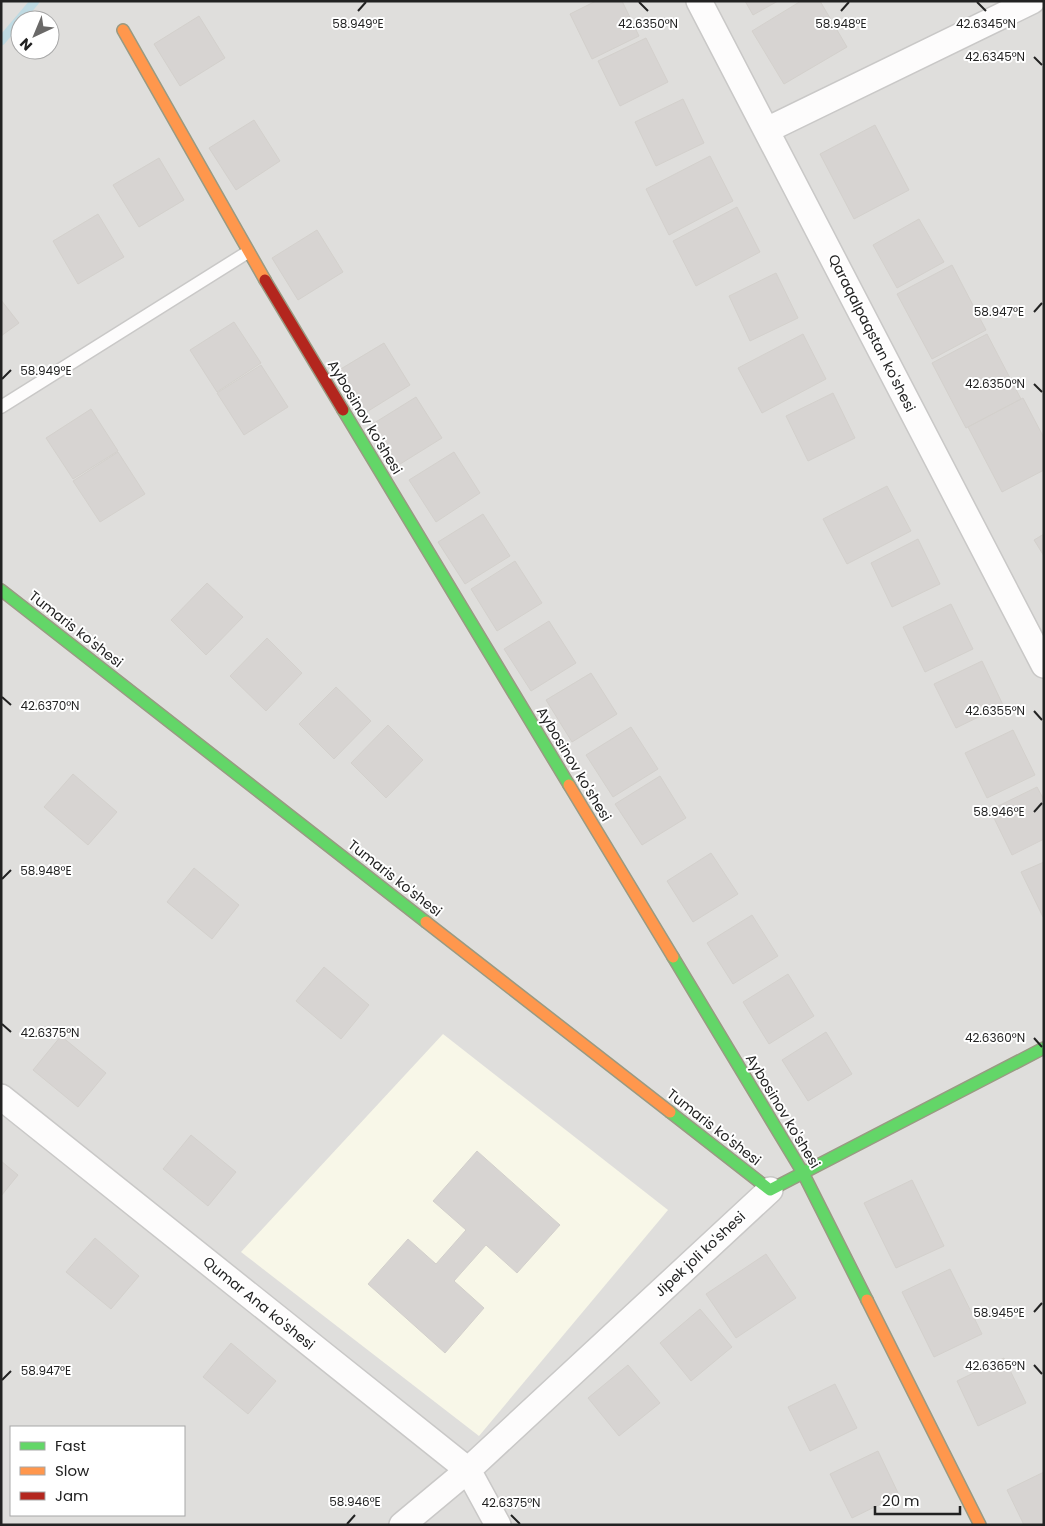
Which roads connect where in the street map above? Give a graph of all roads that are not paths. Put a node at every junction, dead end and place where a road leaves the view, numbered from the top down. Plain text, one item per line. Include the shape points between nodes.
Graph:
1 (699, 1) edge
2 (1032, 1) edge
3 (123, 30) dead end
4 (767, 130) junction
5 (248, 252) junction
6 (1, 407) edge
7 (1, 590) edge
8 (1044, 665) edge
9 (1044, 1048) edge
10 (1, 1097) edge
11 (803, 1173) junction
12 (770, 1190) junction
13 (468, 1470) junction
14 (402, 1525) edge
15 (498, 1525) edge
16 (980, 1525) edge

1 - 4 street, Qaraqalpaqstan ko'shesi
2 - 4 street
3 - 5 street, Aybosinov ko'shesi
4 - 8 street, Qaraqalpaqstan ko'shesi
5 - 6 lane
5 - 11 street, Aybosinov ko'shesi
7 - 12 street, Tumaris ko'shesi
9 - 11 street, Jipek joli ko'shesi
10 - 13 street, Qumar Ana ko'shesi
11 - 12 street, Jipek joli ko'shesi
11 - 16 street, Aybosinov ko'shesi
12 - 13 street, Jipek joli ko'shesi
13 - 14 street, Jipek joli ko'shesi
13 - 15 street, Qumar Ana ko'shesi

